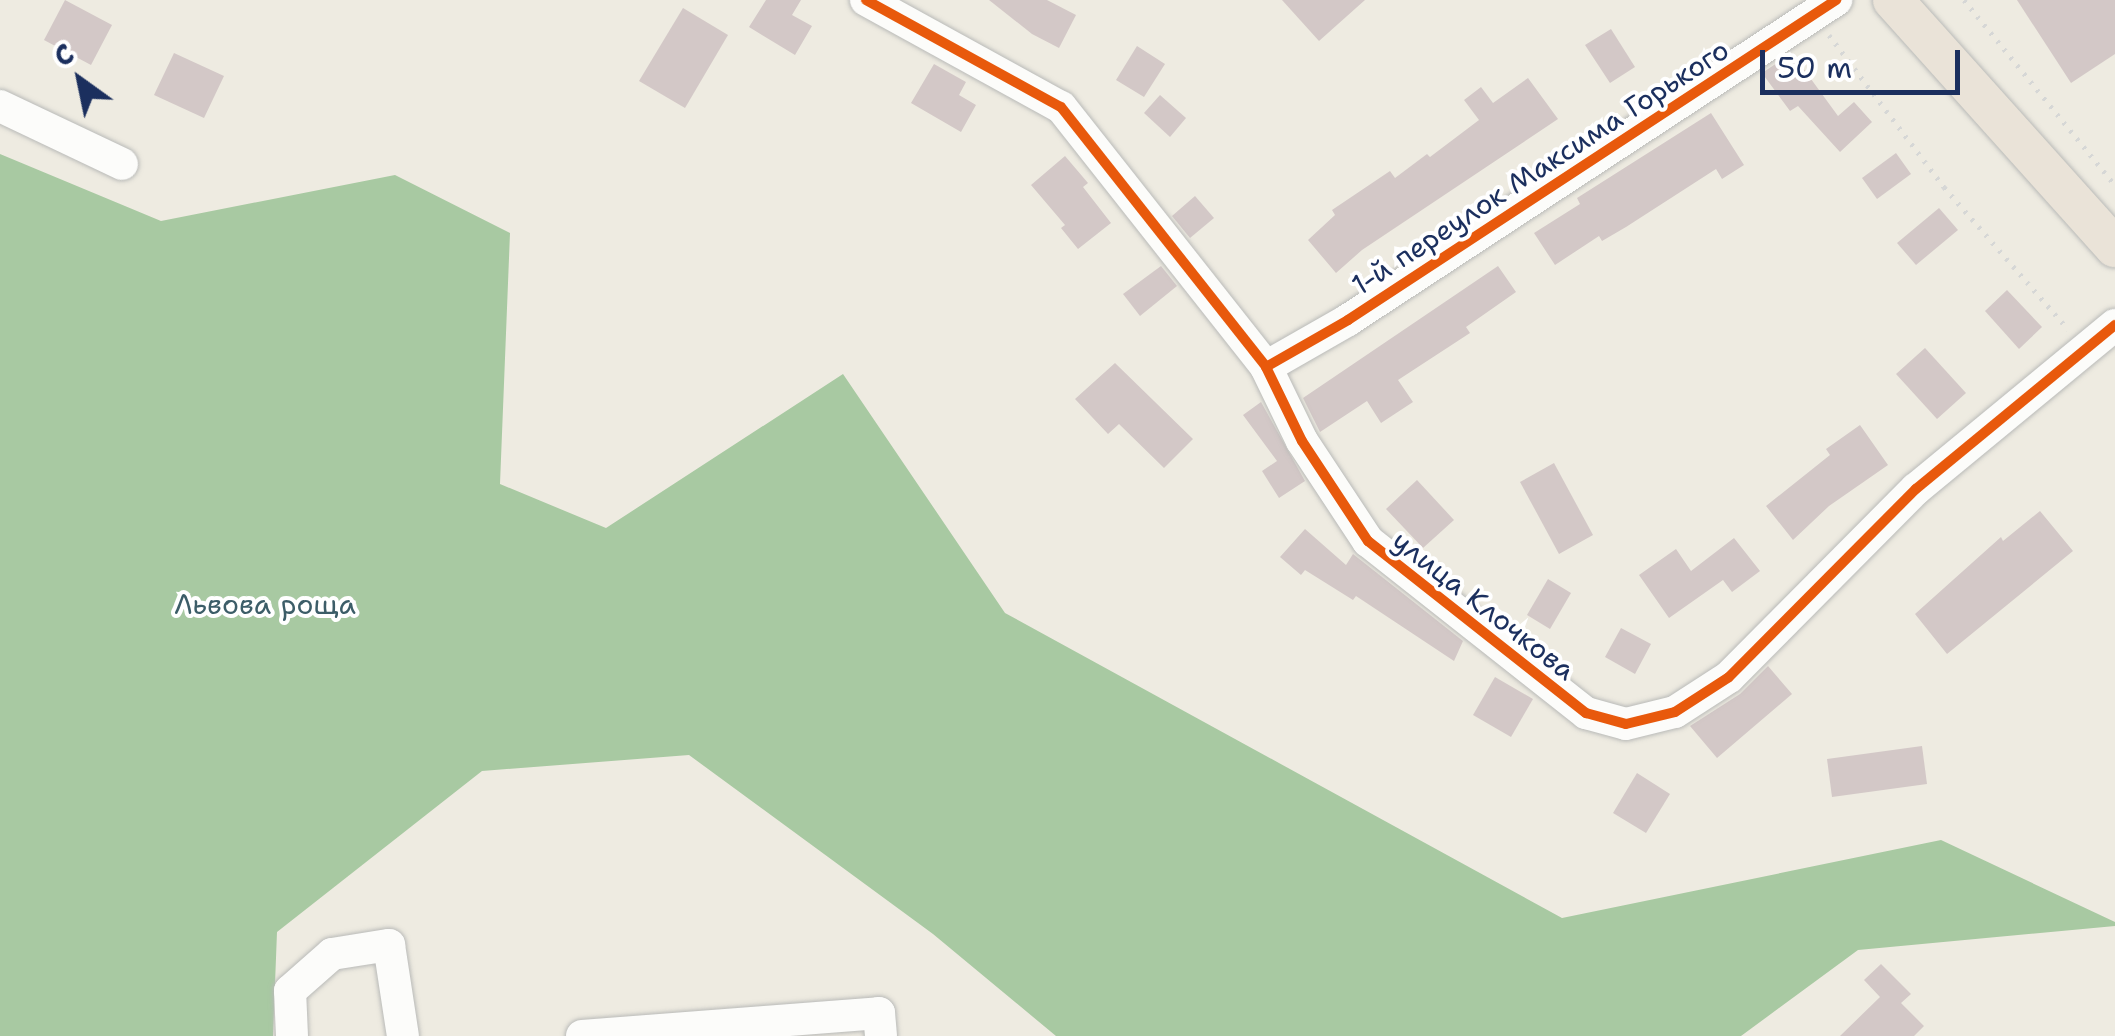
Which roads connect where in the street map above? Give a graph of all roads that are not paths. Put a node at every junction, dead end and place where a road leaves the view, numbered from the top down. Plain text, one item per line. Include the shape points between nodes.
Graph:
1 (866, 0) edge
2 (1893, 0) edge
3 (1825, 7) edge
4 (0, 106) edge
5 (122, 164) dead end
6 (2115, 247) edge
7 (2115, 325) edge
8 (1266, 367) junction
9 (292, 1036) edge
10 (403, 1036) edge
11 (582, 1036) edge
12 (881, 1036) edge

1 - 8 street, улица Клочкова via 1061,107
2 - 6 main road
3 - 8 street, 1-й переулок Максима Горького
4 - 5 street
7 - 8 street, улица Клочкова via 1916,489 1729,676 1675,712 1626,724 1586,713 1368,541 1302,441
9 - 10 street via 290,991 332,954 389,945
11 - 12 street via 879,1013

